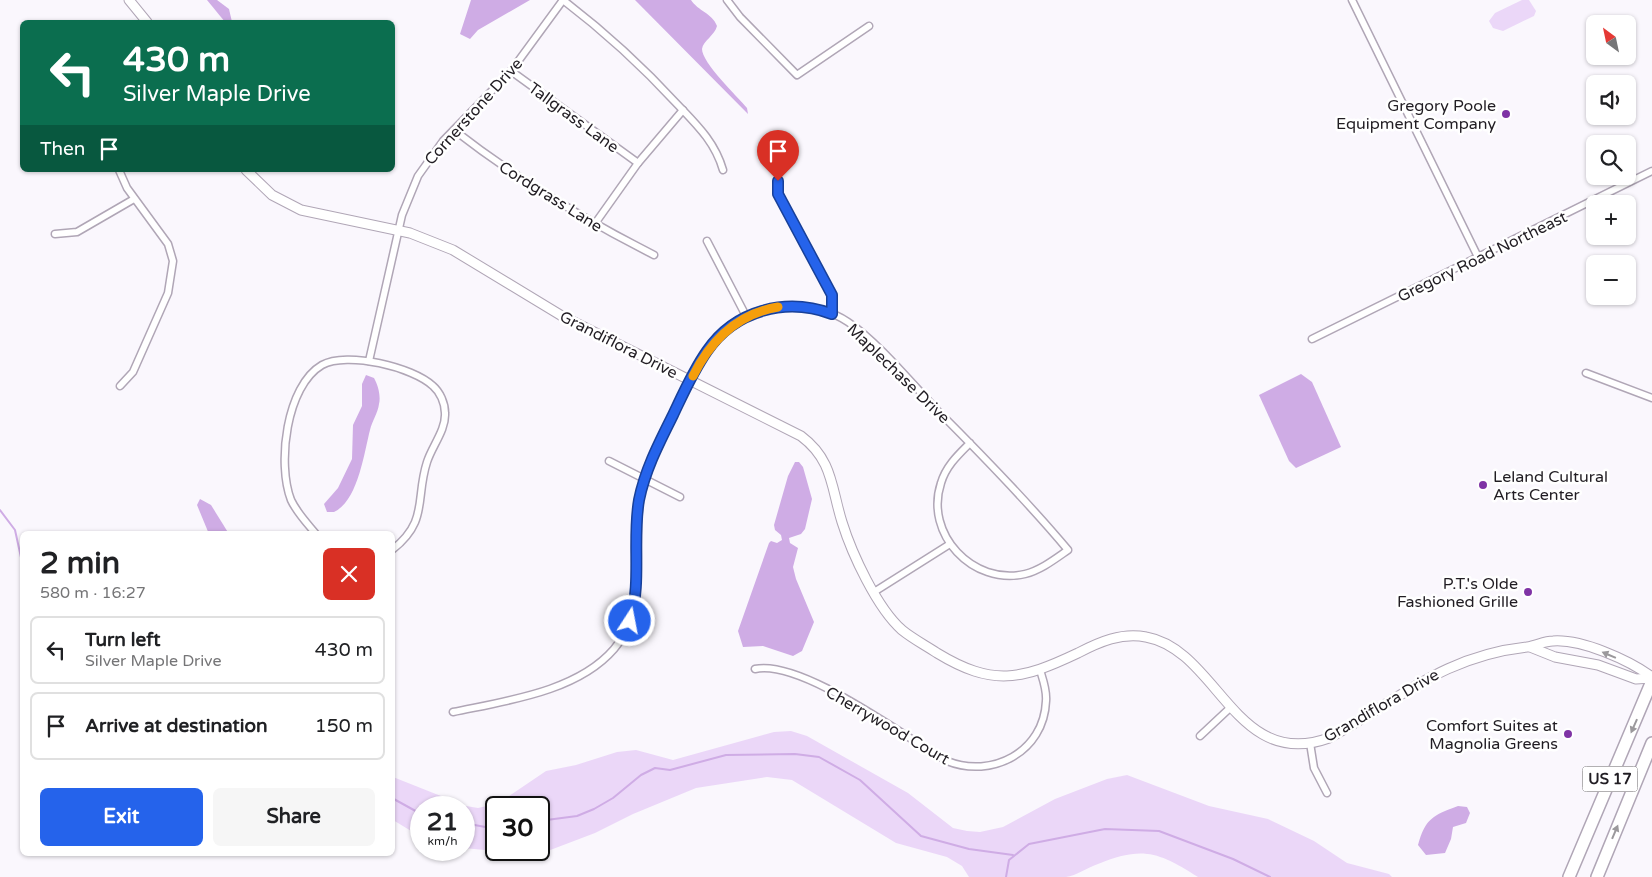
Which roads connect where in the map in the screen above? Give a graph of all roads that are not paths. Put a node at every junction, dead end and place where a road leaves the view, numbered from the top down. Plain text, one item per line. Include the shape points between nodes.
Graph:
1 (129, 0) edge
2 (563, 0) edge
3 (1352, 0) edge
4 (730, 1) edge
5 (146, 20) edge
6 (869, 26) dead end
7 (511, 71) junction
8 (683, 110) junction
9 (454, 130) junction
10 (638, 163) junction
11 (723, 170) dead end
12 (1652, 171) edge
13 (120, 172) edge
14 (248, 172) edge
15 (778, 181) dead end
16 (134, 199) junction
17 (594, 225) junction
18 (398, 230) junction
19 (55, 234) dead end
20 (707, 241) dead end
21 (654, 255) dead end
22 (1478, 257) junction
23 (832, 314) junction
24 (746, 316) junction
25 (1312, 340) dead end
26 (369, 361) junction
27 (1586, 373) dead end
28 (690, 380) junction
29 (120, 386) dead end
30 (1652, 398) edge
31 (970, 443) junction
32 (609, 461) dead end
33 (644, 479) junction
34 (680, 497) dead end
35 (314, 531) edge
36 (950, 544) junction
37 (395, 547) edge
38 (874, 592) junction
39 (1530, 647) junction
40 (755, 670) dead end
41 (1040, 670) junction
42 (1652, 678) edge
43 (1231, 707) junction
44 (453, 712) dead end
45 (1200, 736) dead end
46 (1310, 743) junction
47 (1651, 743) edge
48 (1327, 793) dead end
49 (1569, 877) edge
50 (1597, 877) edge

1 - 5 street
2 - 7 street, Cornerstone Drive
2 - 8 street via 627,53
3 - 22 street
4 - 6 street via 740,17 797,75
7 - 9 street, Cornerstone Drive
7 - 10 street, Tallgrass Lane
8 - 10 street
8 - 11 street via 713,144
9 - 17 street, Cordgrass Lane via 513,174
9 - 18 street, Cornerstone Drive via 432,154 418,176
10 - 17 street
12 - 22 street, Gregory Road Northeast
13 - 16 street
14 - 18 street, Grandiflora Drive via 272,195 301,210
15 - 23 street via 778,194 832,295
16 - 19 street via 76,232
16 - 29 street via 168,244 173,268 168,293 146,345 133,372
17 - 21 street, Cordgrass Lane
18 - 26 street, Cornerstone Drive
18 - 28 street, Grandiflora Drive via 454,250 562,316
20 - 24 street
22 - 25 street, Gregory Road Northeast
23 - 24 street, Maplechase Drive via 793,306 769,308
23 - 31 street, Maplechase Drive via 856,328
24 - 28 street, Maplechase Drive via 713,342
26 - 35 street via 338,360 322,366 306,379 294,400 285,452 285,474 295,508
26 - 37 street via 426,380 437,390 445,411 444,424 425,471 422,503 416,523
27 - 30 street
28 - 33 street, Maplechase Drive
28 - 38 street, Grandiflora Drive via 794,432 814,447 829,471 845,532
31 - 36 street via 951,463 939,492 939,519
31 - 36 street, Maplechase Drive via 1068,550 1027,574 1008,576 973,566
32 - 33 street
33 - 34 street
33 - 44 street, Maplechase Drive via 637,523 633,612 626,631 613,650 588,670 543,691
36 - 38 street
38 - 41 street, Grandiflora Drive via 900,628 962,667 978,674 1001,676
39 - 42 street, Grandiflora Drive via 1636,679
42 -> 39 street, Grandiflora Drive via 1642,669 1574,643 1549,641
39 - 46 street, Grandiflora Drive via 1497,650 1460,662 1427,678 1334,735
40 - 41 street, Cherrywood Court via 774,669 818,684 947,761 979,768 1010,758 1034,738 1046,703
41 - 43 street, Grandiflora Drive via 1107,640 1147,637 1164,642 1180,653
42 -> 49 highway, US 17
43 - 45 street
43 - 46 street, Grandiflora Drive via 1268,737 1288,743
46 - 48 street via 1314,768
50 -> 47 highway, US 17

